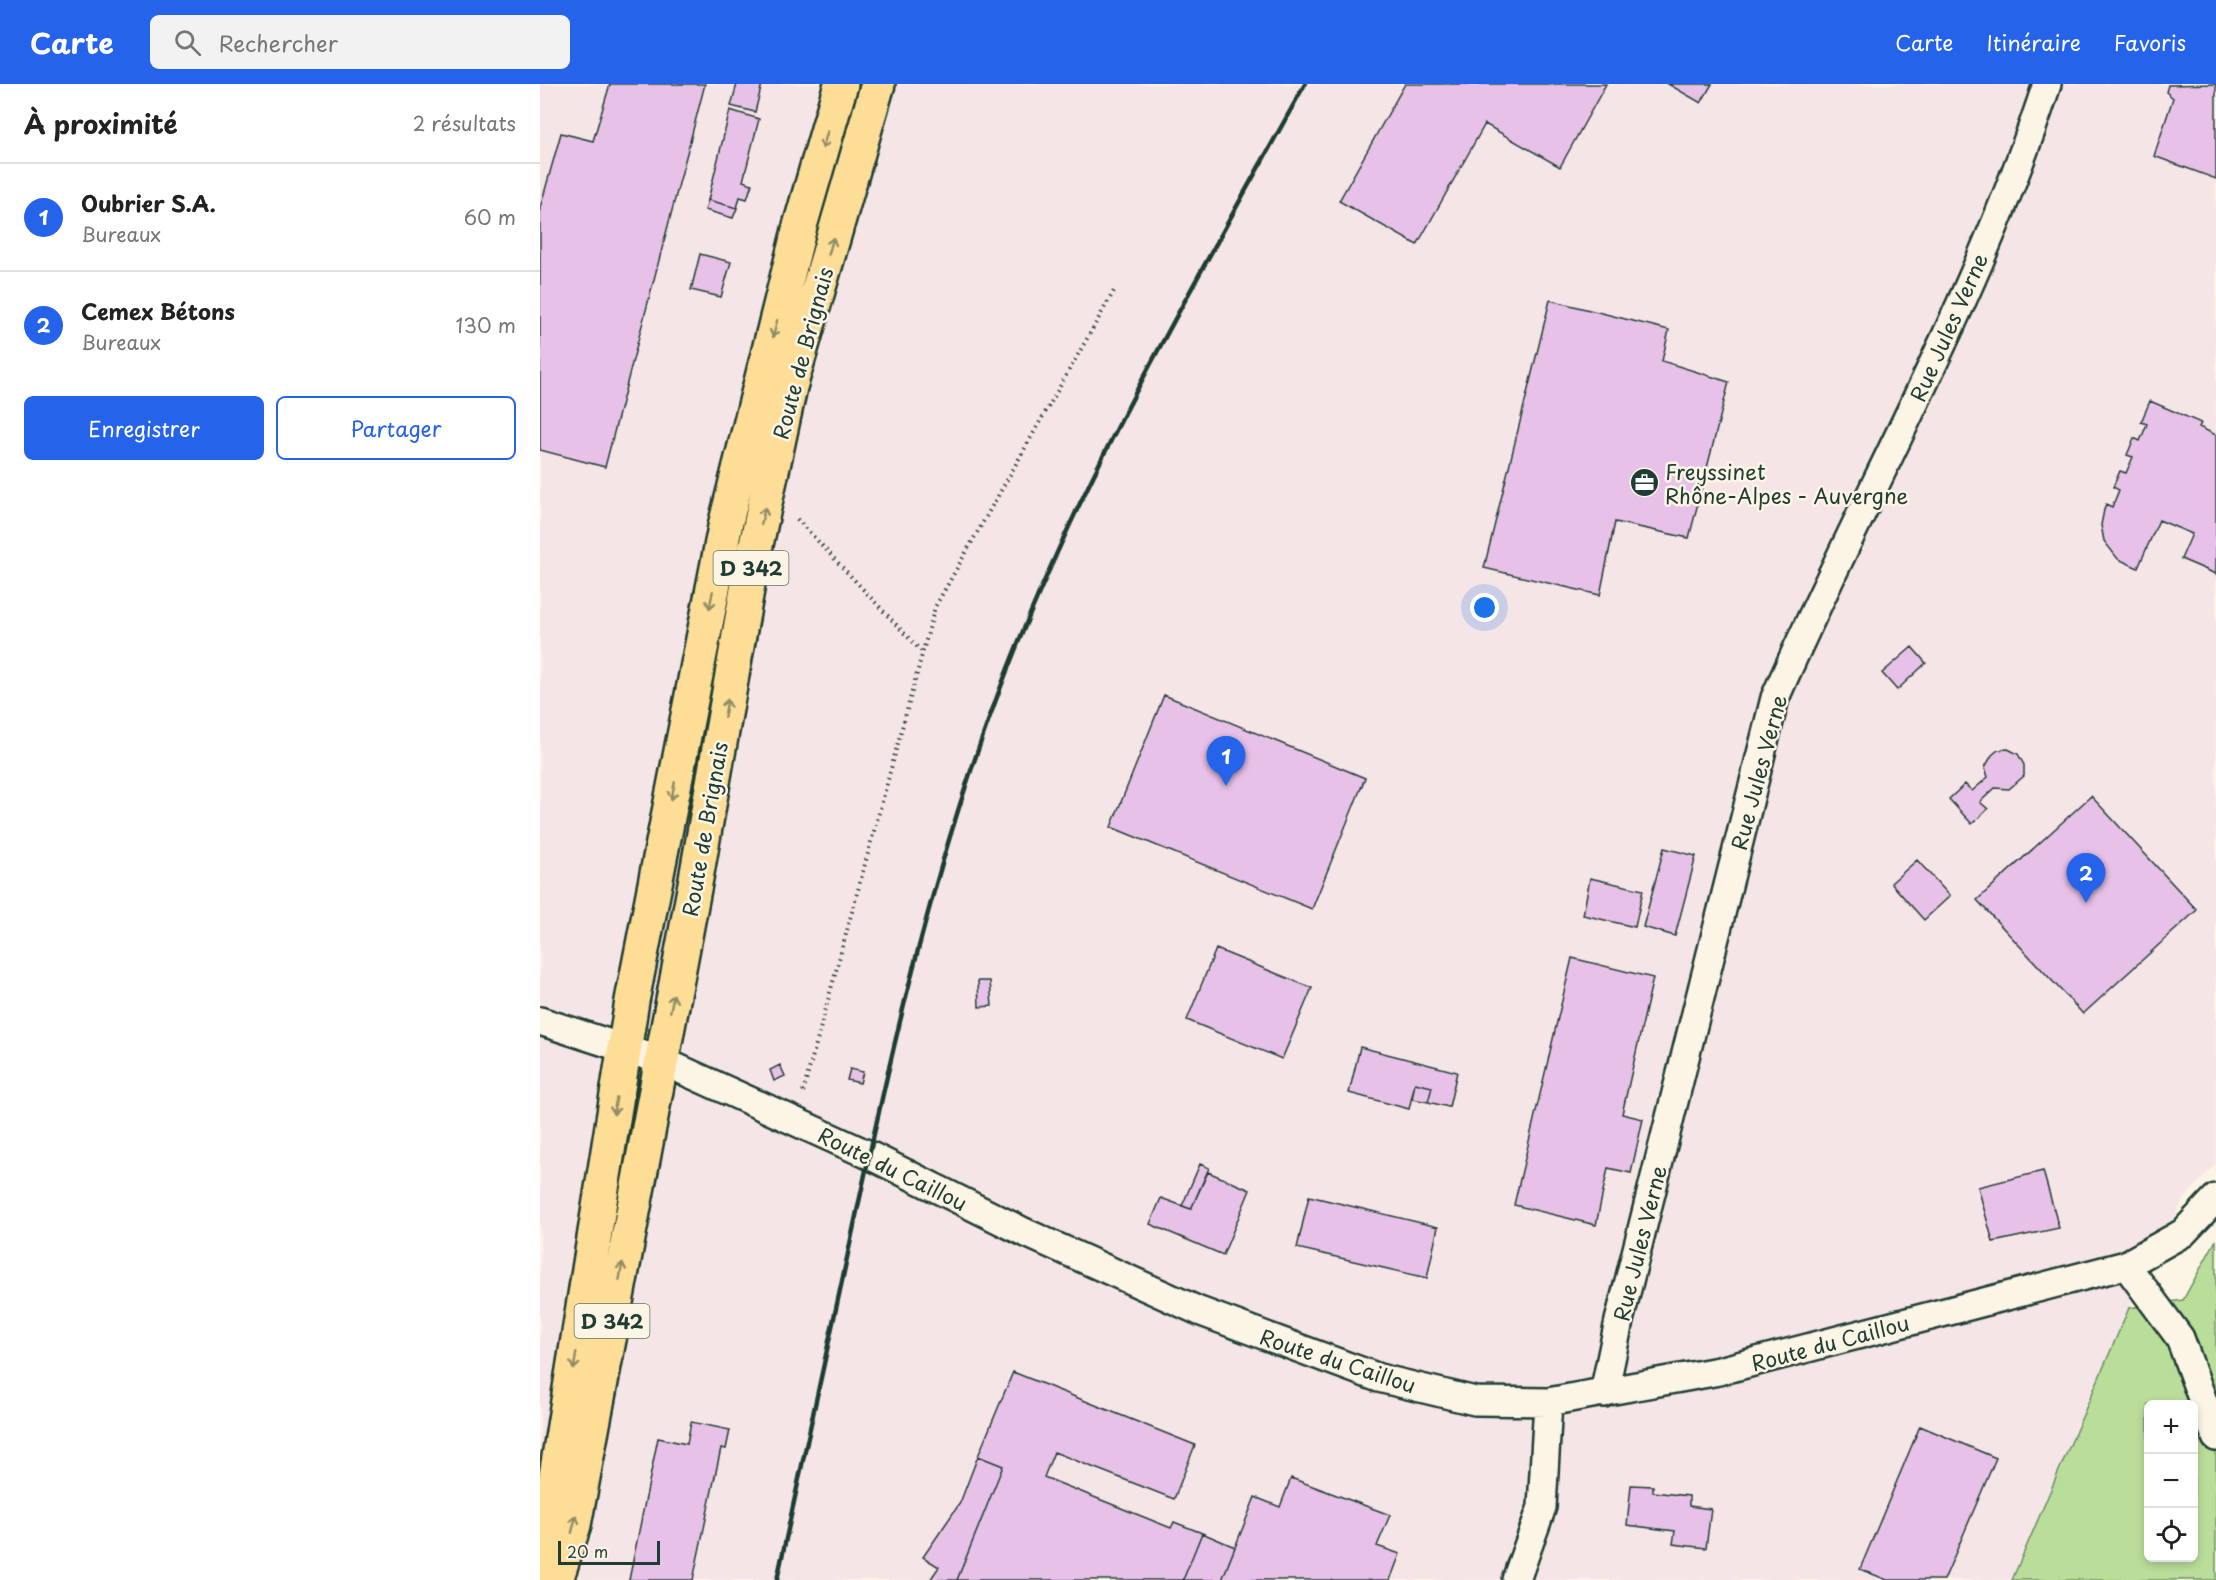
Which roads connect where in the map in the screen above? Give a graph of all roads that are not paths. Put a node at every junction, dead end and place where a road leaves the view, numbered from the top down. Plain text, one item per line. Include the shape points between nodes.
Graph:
1 (841, 84) edge
2 (878, 84) edge
3 (2047, 84) edge
4 (540, 1021) edge
5 (625, 1048) junction
6 (660, 1060) junction
7 (2216, 1198) edge
8 (2126, 1265) junction
9 (1604, 1393) junction
10 (1548, 1402) junction
11 (2216, 1437) edge
12 (540, 1576) edge
13 (556, 1580) edge
14 (1516, 1580) edge

1 -> 5 main road, Route de Brignais / D 342 via 800,226 726,522
6 -> 2 main road, Route de Brignais / D 342 via 750,573 790,387
3 - 9 street, Rue Jules Verne via 1967,291 1775,698
4 - 5 street, Route du Caillou
5 - 6 street, Route du Caillou
5 -> 12 main road, Route de Brignais / D 342
6 - 10 street, Route du Caillou via 1199,1311 1379,1378 1475,1401
13 -> 6 main road, Route de Brignais / D 342 via 574,1525
7 - 8 street, Route du Caillou via 2183,1233
8 - 9 street, Route du Caillou via 1719,1371
8 - 11 street via 2180,1338
9 - 10 street, Route du Caillou
10 - 14 street via 1542,1507

